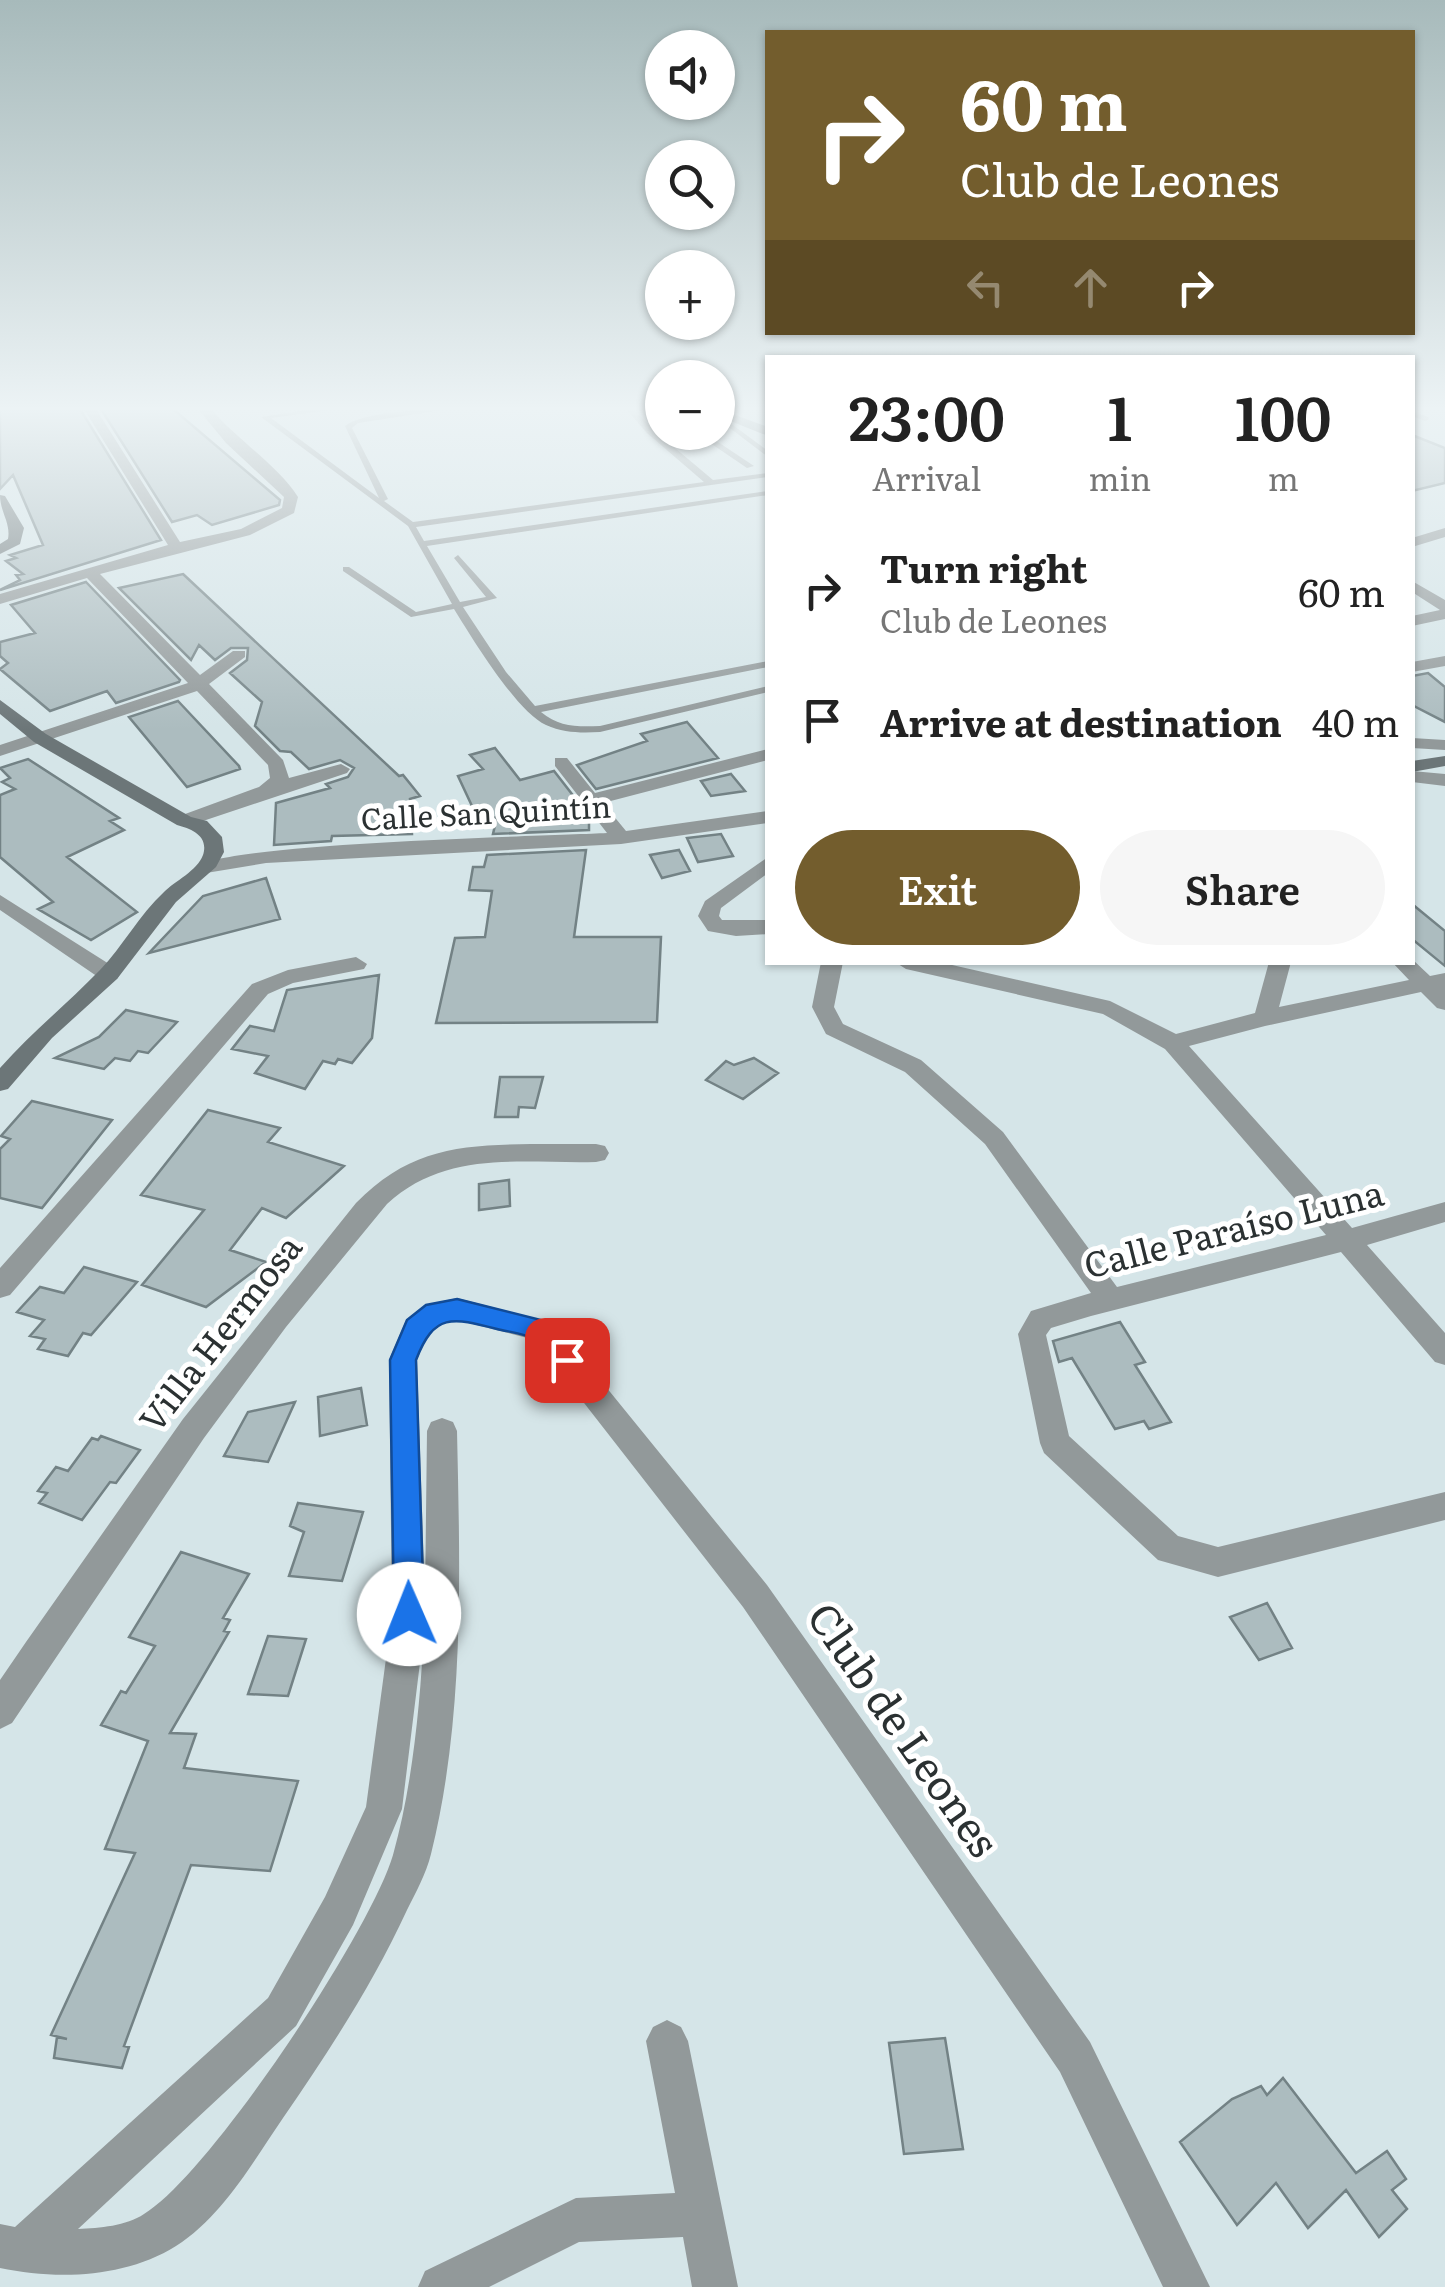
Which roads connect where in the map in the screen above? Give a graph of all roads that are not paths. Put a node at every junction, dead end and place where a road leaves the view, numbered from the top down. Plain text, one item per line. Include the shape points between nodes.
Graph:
1 (10, 516) edge
2 (157, 516) edge
3 (278, 516) edge
4 (400, 516) edge
5 (479, 516) edge
6 (613, 516) edge
7 (411, 525) junction
8 (1445, 532) edge
9 (1415, 542) edge
10 (421, 544) junction
11 (176, 547) junction
12 (5, 548) edge
13 (458, 558) dead end
14 (346, 569) dead end
15 (91, 572) junction
16 (1415, 587) edge
17 (0, 599) edge
18 (457, 605) junction
19 (1445, 611) edge
20 (1415, 620) edge
21 (239, 654) dead end
22 (1445, 662) edge
23 (765, 665) edge
24 (1415, 667) edge
25 (199, 684) junction
26 (765, 690) edge
27 (0, 705) edge
28 (533, 710) junction
29 (40, 738) junction
30 (1415, 742) edge
31 (1445, 745) edge
32 (0, 751) edge
33 (765, 755) edge
34 (560, 762) dead end
35 (1428, 767) edge
36 (341, 769) dead end
37 (1445, 780) edge
38 (266, 791) junction
39 (591, 800) junction
40 (765, 817) edge
41 (184, 821) junction
42 (622, 838) junction
43 (765, 864) edge
44 (206, 867) junction
45 (0, 901) edge
46 (765, 927) edge
47 (356, 964) dead end
48 (831, 965) edge
49 (919, 965) edge
50 (1279, 965) edge
51 (1407, 965) edge
52 (109, 974) junction
53 (1435, 982) edge
54 (1445, 1003) edge
55 (1265, 1018) junction
56 (1172, 1043) junction
57 (0, 1082) edge
58 (596, 1153) dead end
59 (1445, 1212) edge
60 (1348, 1243) junction
61 (0, 1287) edge
62 (1110, 1298) junction
63 (1445, 1354) edge
64 (442, 1431) dead end
65 (1445, 1506) edge
66 (0, 1712) edge
67 (666, 2041) dead end
68 (699, 2214) junction
69 (11, 2248) edge
70 (441, 2287) edge
71 (716, 2287) edge
72 (1187, 2287) edge

1 - 12 street via 17,528
2 - 11 street
3 - 11 street via 245,532
4 - 7 lane
5 - 7 lane
6 - 10 lane
7 - 10 lane
8 - 9 street
10 - 18 lane
11 - 15 street
13 - 18 lane via 492,598
14 - 18 lane via 414,615
15 - 17 street
15 - 25 street
16 - 19 street
18 - 28 lane
19 - 20 street
21 - 25 street
22 - 24 street
23 - 28 lane
25 - 29 street
25 - 38 street via 277,764 280,778
26 - 28 lane via 600,729 572,730
27 - 29 street
29 - 32 street
29 - 41 street
30 - 31 street
33 - 39 street
34 - 39 street
35 - 37 street
36 - 38 street, Calle San Quintín
38 - 41 street, Calle San Quintín
39 - 42 street
40 - 42 street, Calle San Quintín
41 - 44 street via 212,837
42 - 44 street, Calle San Quintín via 266,857
43 - 46 street via 712,905 708,916 715,926
44 - 52 street via 170,898
45 - 52 street
47 - 61 street via 260,989
48 - 62 street via 823,1007 834,1028 913,1066 994,1138
49 - 56 street via 1110,1008
50 - 55 street
51 - 53 street
52 - 57 street
53 - 54 street
53 - 55 street
55 - 56 street
56 - 60 street
58 - 66 street, Villa Hermosa via 450,1158 399,1178 199,1418
59 - 60 street, Calle Paraíso Luna
60 - 62 street, Calle Paraíso Luna
60 - 63 street
62 - 65 street, Calle Paraíso Luna via 1041,1319 1032,1334 1055,1443 1169,1549 1218,1562
64 - 69 street via 444,1598 431,1766 411,1859 376,1935 334,2010 211,2185 160,2231 104,2250
67 - 68 street
68 - 70 street via 576,2220
68 - 71 street
69 - 72 street, Club de Leones via 282,2012 339,1911 384,1809 409,1614 403,1360 416,1328 435,1313 457,1309 544,1331 755,1596 1076,2057

